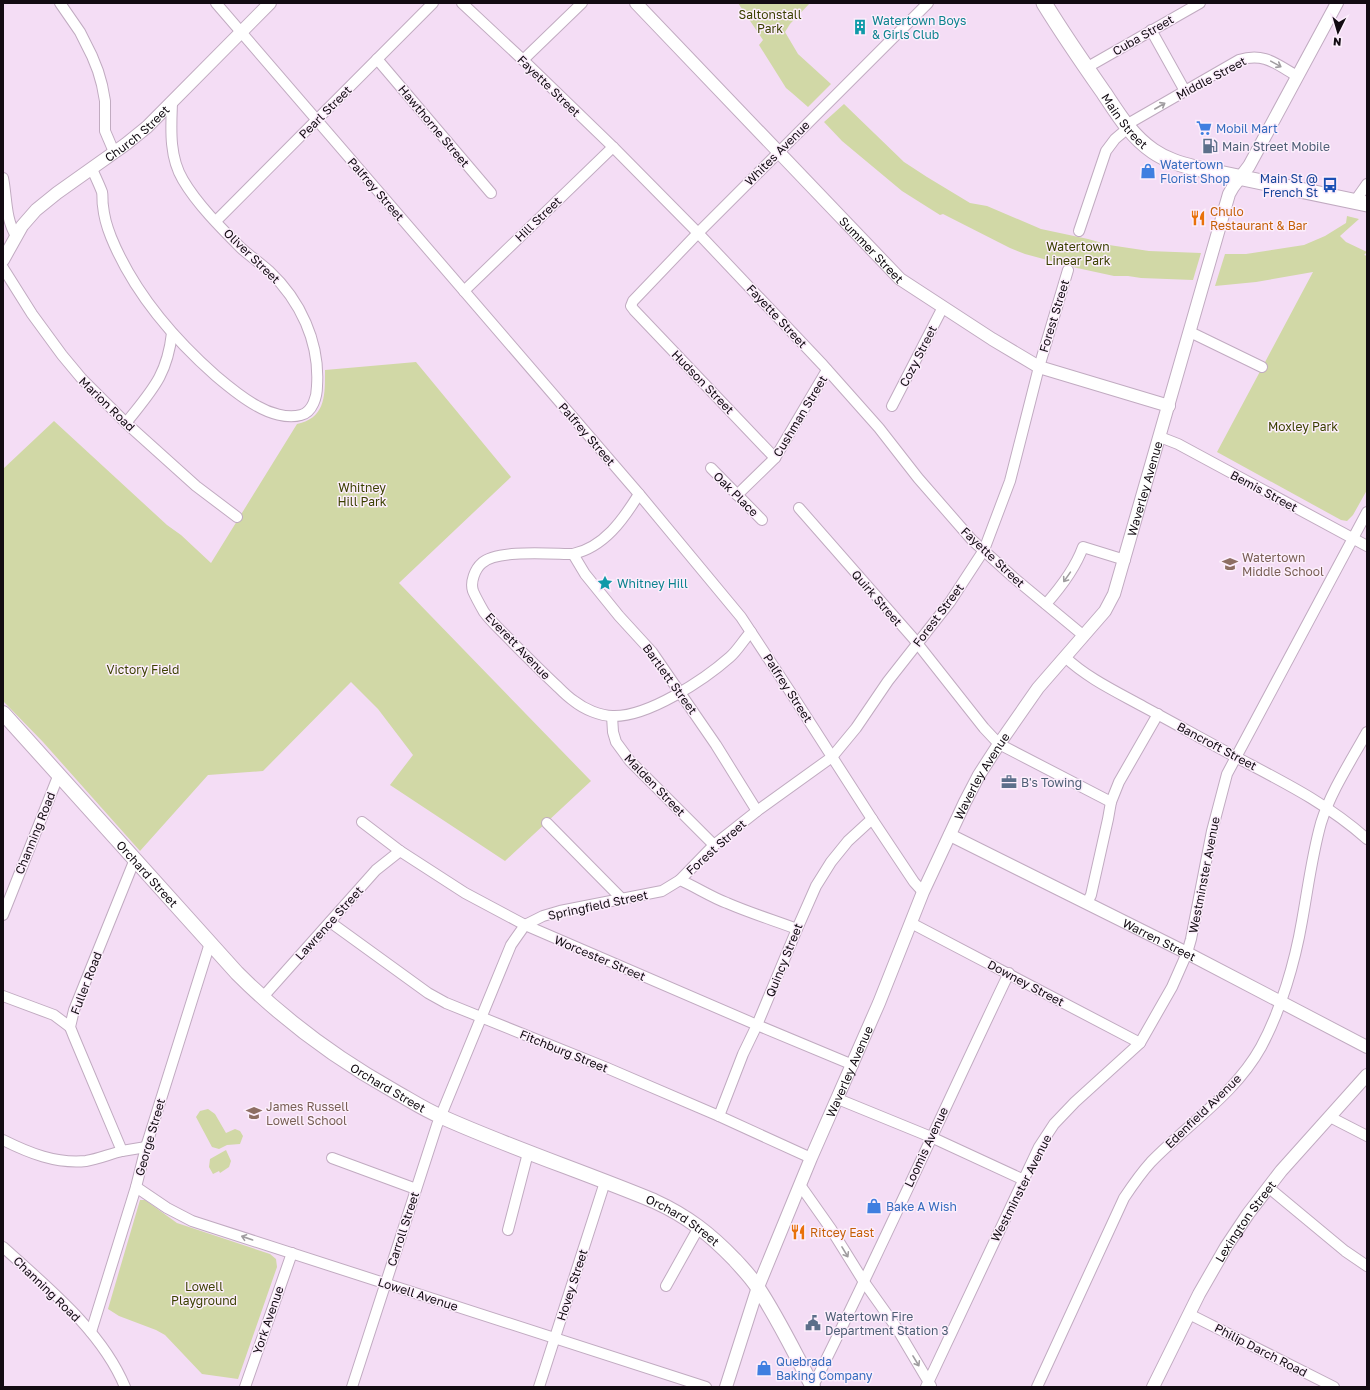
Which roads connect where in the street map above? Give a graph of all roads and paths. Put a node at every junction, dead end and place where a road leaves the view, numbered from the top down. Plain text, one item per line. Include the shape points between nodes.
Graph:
1 (60, 3) edge
2 (216, 3) edge
3 (270, 3) edge
4 (433, 3) edge
5 (462, 3) edge
6 (582, 3) edge
7 (636, 3) edge
8 (928, 3) edge
9 (1044, 3) edge
10 (1200, 3) edge
11 (1337, 3) edge
12 (1151, 30) junction
13 (241, 32) junction
14 (377, 59) junction
15 (523, 60) junction
16 (1086, 68) junction
17 (1297, 76) junction
18 (1185, 91) junction
19 (172, 103) junction
20 (317, 120) junction
21 (1127, 127) junction
22 (613, 147) junction
23 (114, 152) junction
24 (778, 152) junction
25 (92, 169) junction
26 (3, 178) edge
27 (1240, 178) junction
28 (1367, 184) edge
29 (490, 193) dead end
30 (1361, 203) edge
31 (216, 221) junction
32 (1079, 231) dead end
33 (698, 233) junction
34 (16, 236) junction
35 (3, 260) edge
36 (3, 268) edge
37 (1068, 270) dead end
38 (464, 291) junction
39 (631, 306) joint
40 (943, 307) junction
41 (1190, 332) junction
42 (172, 333) junction
43 (1039, 367) junction
44 (1262, 367) dead end
45 (827, 370) junction
46 (892, 406) dead end
47 (1169, 406) junction
48 (126, 423) junction
49 (1160, 437) junction
50 (775, 458) junction
51 (711, 468) dead end
52 (639, 494) junction
53 (737, 494) junction
54 (799, 508) dead end
55 (1367, 512) edge
56 (237, 517) dead end
57 (762, 520) dead end
58 (1353, 539) junction
59 (1367, 546) edge
60 (984, 550) junction
61 (573, 554) junction
62 (1125, 560) junction
63 (1046, 604) junction
64 (751, 632) junction
65 (1084, 636) junction
66 (917, 644) junction
67 (1065, 657) junction
68 (680, 692) junction
69 (3, 713) edge
70 (1158, 714) junction
71 (612, 716) junction
72 (1367, 732) edge
73 (999, 744) junction
74 (1235, 756) junction
75 (832, 757) junction
76 (59, 774) junction
77 (1110, 802) junction
78 (1327, 807) junction
79 (757, 811) junction
80 (872, 819) junction
81 (362, 822) dead end
82 (547, 823) dead end
83 (950, 835) junction
84 (1367, 839) edge
85 (714, 846) junction
86 (400, 851) junction
87 (135, 859) junction
88 (680, 880) junction
89 (923, 892) junction
90 (622, 899) junction
91 (1087, 903) junction
92 (3, 915) edge
93 (330, 922) junction
94 (911, 923) junction
95 (525, 924) junction
96 (796, 929) junction
97 (210, 943) junction
98 (1187, 953) junction
99 (1009, 973) junction
100 (3, 996) edge
101 (262, 998) junction
102 (1281, 1003) junction
103 (480, 1017) junction
104 (757, 1025) junction
105 (70, 1027) junction
106 (1140, 1043) junction
107 (1367, 1047) edge
108 (853, 1064) junction
109 (1367, 1075) edge
110 (838, 1099) junction
111 (719, 1116) junction
112 (441, 1117) junction
113 (1330, 1117) junction
114 (1367, 1136) edge
115 (931, 1137) junction
116 (3, 1140) edge
117 (146, 1147) junction
118 (122, 1151) junction
119 (528, 1153) junction
120 (332, 1158) dead end
121 (811, 1158) junction
122 (1024, 1180) junction
123 (605, 1182) junction
124 (800, 1185) junction
125 (136, 1187) junction
126 (1268, 1187) junction
127 (416, 1189) junction
128 (699, 1227) junction
129 (508, 1230) dead end
130 (3, 1247) edge
131 (288, 1252) junction
132 (1367, 1266) edge
133 (864, 1282) junction
134 (385, 1284) junction
135 (666, 1286) dead end
136 (758, 1287) junction
137 (1189, 1314) junction
138 (91, 1332) junction
139 (555, 1338) junction
140 (929, 1385) edge
141 (125, 1387) edge
142 (245, 1387) edge
143 (352, 1387) edge
144 (539, 1387) edge
145 (706, 1387) edge
146 (726, 1387) edge
147 (813, 1387) edge
148 (1037, 1387) edge
149 (1153, 1387) edge
150 (1334, 1387) edge

1 - 23 street via 80,32 96,66 105,101 104,131
2 - 13 street, Palfrey Street
3 - 13 street, Church Street
4 - 14 street, Pearl Street
5 - 15 street, Fayette Street
6 - 15 street
7 - 24 street, Summer Street
8 - 24 street, Whites Avenue
9 - 16 main road, Main Street
10 - 12 street, Cuba Street
11 - 17 street, Waverley Avenue
12 - 16 street, Cuba Street
12 - 18 street
13 - 19 street, Church Street
13 - 20 street, Palfrey Street
14 - 20 street, Pearl Street
14 - 29 street, Hawthorne Street
15 - 22 street, Fayette Street
16 - 21 main road, Main Street
18 -> 17 street, Middle Street via 1239,60 1249,57 1269,60
17 - 27 street, Waverley Avenue
21 -> 18 street, Middle Street
19 - 23 street, Church Street
19 - 31 street, Oliver Street via 172,143 177,168 190,190
20 - 31 street, Pearl Street
20 - 38 street, Palfrey Street
21 - 27 main road, Main Street via 1147,147 1170,160
21 - 32 street via 1106,151
22 - 33 street, Fayette Street
22 - 38 street, Hill Street
23 - 25 street, Church Street
24 - 33 street, Whites Avenue
24 - 40 street, Summer Street via 900,279
25 - 34 street, Church Street via 46,202 28,219
25 - 42 street via 102,192 106,221 116,249 132,278
26 - 34 street via 8,217
27 - 30 main road, Main Street
27 - 41 street, Waverley Avenue via 1228,198
28 - 30 street
31 - 42 street, Oliver Street via 242,249 281,283 306,323 315,351 318,380 313,405 306,414 294,416 278,415 256,406 219,378
33 - 39 street, Whites Avenue via 640,292
33 - 45 street, Fayette Street
34 - 35 street, Church Street
36 - 48 street, Marion Road via 32,314 72,368
37 - 43 street, Forest Street
38 - 52 street, Palfrey Street
39 - 50 street, Hudson Street
40 - 43 street, Summer Street
40 - 46 street, Cozy Street
41 - 44 street
41 - 47 street, Waverley Avenue
42 - 48 street via 169,355 159,379
43 - 47 street, Summer Street
43 - 60 street, Forest Street via 1010,481
45 - 50 street, Cushman Street
45 - 60 street, Fayette Street via 972,540
47 - 49 street, Waverley Avenue
48 - 56 street, Marion Road via 196,486
49 - 58 street, Bemis Street via 1178,444
49 - 62 street, Waverley Avenue
50 - 53 street, Cushman Street
51 - 53 street, Oak Place
52 - 61 street, Everett Avenue via 626,515 600,542 584,552
52 - 64 street, Palfrey Street
53 - 57 street, Oak Place
54 - 66 street, Quirk Street
55 - 58 street, Westminster Avenue
58 - 59 street, Bemis Street
58 - 74 street, Westminster Avenue
60 - 63 street, Fayette Street
60 - 66 street, Forest Street via 950,602
61 - 68 street, Bartlett Street via 585,574 652,652
61 - 71 street, Everett Avenue via 509,554 492,558 482,563 476,571 472,589 485,613 544,674 574,701 589,710
62 -> 63 street via 1083,547 1077,563
62 - 65 street, Waverley Avenue via 1109,605
63 - 65 street, Fayette Street
64 - 68 street, Everett Avenue via 731,656
64 - 75 street, Palfrey Street
65 - 67 street, Waverley Avenue
66 - 73 street, Quirk Street
66 - 75 street, Forest Street
67 - 70 street, Bancroft Street via 1096,680
67 - 73 street, Waverley Avenue via 1038,688
68 - 71 street, Everett Avenue via 648,709
68 - 79 street, Bartlett Street
69 - 76 main road, Orchard Street
70 - 74 street, Bancroft Street
70 - 77 street
71 - 85 street, Malden Street via 616,742 630,761
72 - 78 street, Edenfield Avenue
73 - 77 street, Quirk Street
73 - 83 street, Waverley Avenue via 979,775
74 - 78 street, Bancroft Street
74 - 98 street, Westminster Avenue via 1223,785
75 - 79 street, Forest Street
75 - 80 street, Palfrey Street
76 - 87 main road, Orchard Street
76 - 92 street, Channing Road
77 - 91 street via 1091,895
78 - 84 street, Bancroft Street
78 - 102 street, Edenfield Avenue via 1308,881 1302,923
79 - 85 street, Forest Street
80 - 89 street, Palfrey Street
80 - 96 street, Quincy Street via 848,841 831,862 816,886
81 - 86 street, Worcester Street
82 - 90 street
83 - 89 street, Waverley Avenue
83 - 91 street, Warren Street
85 - 88 street, Forest Street
86 - 93 street, Lawrence Street via 376,870
86 - 95 street, Worcester Street via 465,893
87 - 97 main road, Orchard Street
87 - 105 street, Fuller Road via 74,1010
88 - 90 street, Springfield Street via 662,891
88 - 96 street via 727,903
89 - 94 street, Waverley Avenue
90 - 95 street, Springfield Street via 560,911
91 - 98 street, Warren Street
93 - 101 street, Lawrence Street
93 - 103 street, Fitchburg Street via 428,993
94 - 99 street, Downey Street
94 - 108 street, Waverley Avenue
95 - 103 street via 511,945
95 - 104 street, Worcester Street
96 - 104 street, Quincy Street
97 - 101 main road, Orchard Street
97 - 117 street, George Street
98 - 102 street, Warren Street
98 - 106 street, Westminster Avenue via 1172,987
99 - 106 street, Downey Street
99 - 115 street, Loomis Avenue
100 - 105 street via 54,1016
101 - 112 main road, Orchard Street via 330,1051 382,1085
102 - 107 street, Warren Street
102 - 148 street, Edenfield Avenue via 1261,1048 1247,1068 1204,1114 1151,1163 1124,1198
103 - 111 street, Fitchburg Street
103 - 112 street
104 - 108 street, Worcester Street
104 - 111 street, Quincy Street
105 - 118 street, Fuller Road
106 - 122 street, Westminster Avenue via 1054,1124 1039,1147
108 - 110 street, Waverley Avenue
109 - 113 street, Lexington Street
110 - 115 street
110 - 121 street, Waverley Avenue
111 - 121 street, Fitchburg Street
112 - 119 main road, Orchard Street
112 - 127 street, Carroll Street
113 - 114 street
113 - 126 street, Lexington Street
115 - 122 street
115 - 133 street, Loomis Avenue
116 - 118 street via 29,1153 66,1161 87,1161
117 - 118 street
117 - 125 street, George Street
119 - 123 main road, Orchard Street
119 - 129 street
120 - 127 street
121 - 124 street, Waverley Avenue
122 - 140 street, Westminster Avenue
123 - 128 main road, Orchard Street via 673,1210
123 - 139 street, Hovey Street
124 -> 133 street
124 - 136 street, Waverley Avenue
131 -> 125 street, Lowell Avenue via 192,1221
125 - 138 street, George Street
126 - 132 street
126 - 137 street, Lexington Street via 1230,1241
127 - 134 street, Carroll Street
128 - 135 street
128 - 136 main road, Orchard Street via 727,1252
130 - 138 street, Channing Road
131 - 134 street, Lowell Avenue
131 - 142 street, York Avenue
133 -> 140 street via 896,1327
133 - 147 street, Loomis Avenue
134 - 139 street, Lowell Avenue
134 - 143 street, Carroll Street
136 - 146 street, Waverley Avenue
136 - 147 main road, Orchard Street
137 - 149 street, Lexington Street
137 - 150 street, Philip Darch Road
138 - 141 street, Channing Road via 114,1364
139 - 144 street, Hovey Street
139 - 145 street, Lowell Avenue

